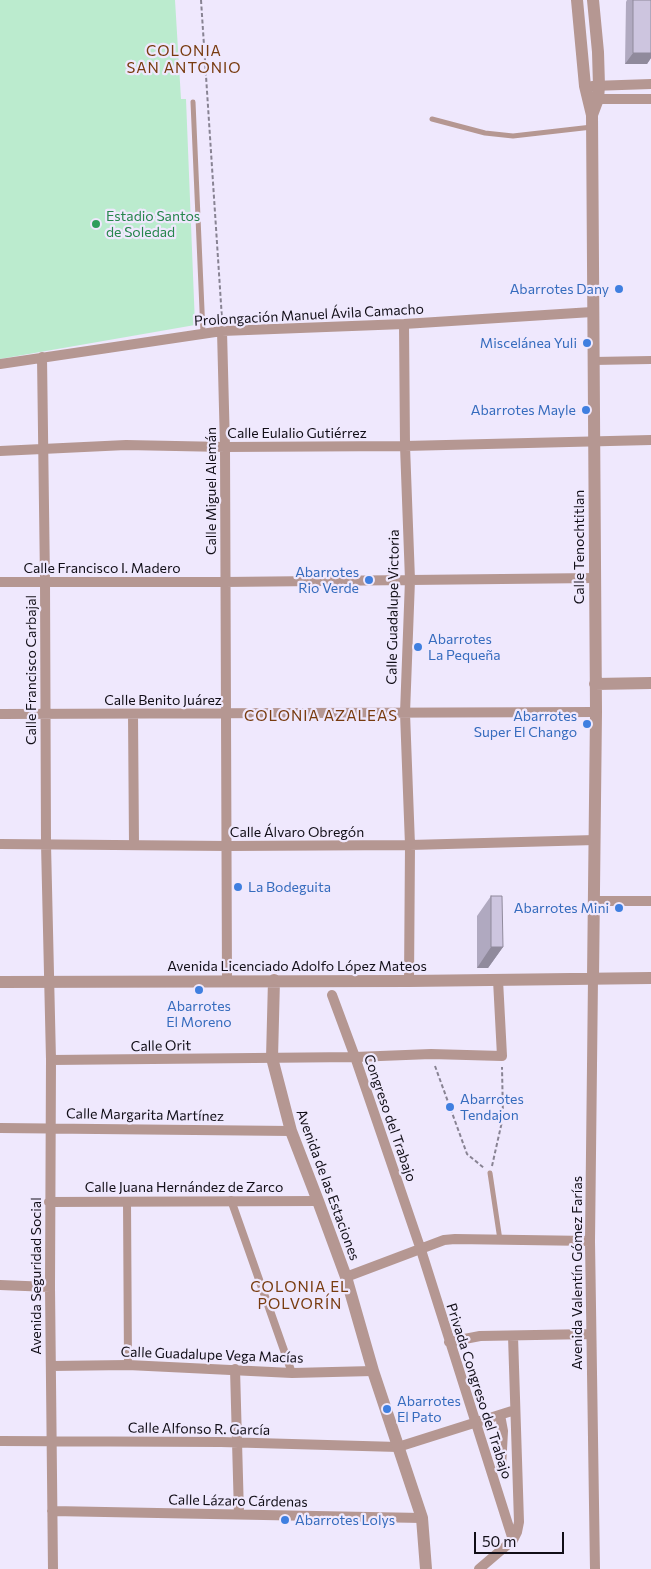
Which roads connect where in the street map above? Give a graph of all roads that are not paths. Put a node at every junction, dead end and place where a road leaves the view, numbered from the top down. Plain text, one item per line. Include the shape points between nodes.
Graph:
1 (577, 0) edge
2 (593, 0) edge
3 (651, 84) edge
4 (592, 92) junction
5 (651, 99) edge
6 (193, 102) dead end
7 (432, 119) dead end
8 (592, 121) junction
9 (592, 312) junction
10 (404, 324) junction
11 (222, 331) junction
12 (203, 334) junction
13 (42, 357) junction
14 (651, 360) edge
15 (593, 362) junction
16 (0, 364) edge
17 (651, 440) edge
18 (593, 441) junction
19 (405, 446) junction
20 (225, 447) junction
21 (43, 450) junction
22 (0, 451) edge
23 (594, 578) junction
24 (410, 580) junction
25 (45, 581) junction
26 (0, 582) edge
27 (225, 582) junction
28 (651, 683) edge
29 (596, 684) junction
30 (596, 712) junction
31 (405, 713) junction
32 (0, 714) edge
33 (44, 714) junction
34 (133, 714) junction
35 (226, 714) junction
36 (595, 840) junction
37 (0, 844) edge
38 (46, 844) junction
39 (134, 845) junction
40 (410, 845) junction
41 (228, 846) junction
42 (595, 901) junction
43 (651, 901) edge
44 (593, 978) junction
45 (651, 978) edge
46 (274, 980) junction
47 (498, 980) junction
48 (409, 981) junction
49 (0, 982) edge
50 (48, 982) junction
51 (227, 982) junction
52 (332, 995) dead end
53 (355, 1057) junction
54 (272, 1058) junction
55 (50, 1060) junction
56 (0, 1128) edge
57 (49, 1128) junction
58 (290, 1131) junction
59 (490, 1173) road end
60 (231, 1200) junction
61 (127, 1201) junction
62 (318, 1201) junction
63 (49, 1202) junction
64 (500, 1240) junction
65 (590, 1240) junction
66 (421, 1250) junction
67 (346, 1278) junction
68 (0, 1285) edge
69 (50, 1287) junction
70 (591, 1334) junction
71 (513, 1336) junction
72 (449, 1342) junction
73 (128, 1365) junction
74 (50, 1366) junction
75 (235, 1369) junction
76 (373, 1371) junction
77 (292, 1373) junction
78 (515, 1410) junction
79 (500, 1415) junction
80 (475, 1424) junction
81 (0, 1441) edge
82 (52, 1441) junction
83 (238, 1443) junction
84 (398, 1447) junction
85 (501, 1468) junction
86 (490, 1469) junction
87 (517, 1469) junction
88 (52, 1511) junction
89 (239, 1514) junction
90 (422, 1518) junction
91 (513, 1540) junction
92 (491, 1565) edge
93 (53, 1569) edge
94 (426, 1569) edge
95 (479, 1569) edge
96 (595, 1569) edge

1 - 4 street, Calle Tenochtitlan
2 - 4 street, Calle Tenochtitlan via 598,52
3 - 4 street
4 - 5 street
4 - 8 street, Calle Tenochtitlan
6 - 12 lane
7 - 8 lane via 485,133 513,136
8 - 9 street, Calle Tenochtitlan
9 - 10 street, Prolongación Manuel Ávila Camacho
9 - 15 street, Calle Tenochtitlan
10 - 11 street, Prolongación Manuel Ávila Camacho
10 - 19 street, Calle Guadalupe Victoria
11 - 12 street, Prolongación Manuel Ávila Camacho
11 - 20 street, Calle Miguel Alemán
12 - 13 street, Prolongación Manuel Ávila Camacho
13 - 16 street, Prolongación Manuel Ávila Camacho
13 - 21 street, Calle Francisco Carbajal
14 - 15 street
15 - 18 street, Calle Tenochtitlan
17 - 18 street, Calle Eulalio Gutiérrez
18 - 19 street, Calle Eulalio Gutiérrez
18 - 23 street, Calle Tenochtitlan
19 - 20 street, Calle Eulalio Gutiérrez
19 - 24 street, Calle Guadalupe Victoria
20 - 21 street, Calle Eulalio Gutiérrez via 126,445
20 - 27 street, Calle Miguel Alemán
21 - 22 street, Calle Eulalio Gutiérrez
21 - 25 street, Calle Francisco Carbajal
23 - 24 street, Calle Francisco I. Madero
23 - 29 street, Calle Tenochtitlan
24 - 27 street, Calle Francisco I. Madero
24 - 31 street, Calle Guadalupe Victoria
25 - 26 street, Calle Francisco I. Madero
25 - 27 street, Calle Francisco I. Madero
25 - 33 street, Calle Francisco Carbajal
27 - 35 street, Calle Miguel Alemán
28 - 29 street
29 - 30 street, Calle Tenochtitlan
30 - 31 street, Calle Benito Juárez
30 - 36 street, Calle Tenochtitlan
31 - 35 street, Calle Benito Juárez
31 - 40 street, Calle Guadalupe Victoria
32 - 33 street, Calle Benito Juárez
33 - 34 street, Calle Benito Juárez
33 - 38 street, Calle Francisco Carbajal
34 - 35 street, Calle Benito Juárez
34 - 39 street
35 - 41 street, Calle Miguel Alemán
36 - 40 street, Calle Álvaro Obregón
36 - 42 street, Calle Tenochtitlan
37 - 38 street, Calle Álvaro Obregón
38 - 39 street, Calle Álvaro Obregón
38 - 50 street, Calle Francisco Carbajal
39 - 41 street, Calle Álvaro Obregón
40 - 41 street, Calle Álvaro Obregón
40 - 48 street, Calle Guadalupe Victoria
41 - 51 street, Calle Miguel Alemán
42 - 43 street
42 - 44 street, Calle Tenochtitlan
44 - 45 street, Avenida Licenciado Adolfo López Mateos
44 - 47 street, Avenida Licenciado Adolfo López Mateos
44 - 65 street, Avenida Valentín Gómez Farías
46 - 48 street, Avenida Licenciado Adolfo López Mateos
46 - 51 street, Avenida Licenciado Adolfo López Mateos
46 - 54 street, Avenida de las Estaciones
47 - 48 street, Avenida Licenciado Adolfo López Mateos
47 - 53 street, Calle Orit via 502,1056
49 - 50 street, Avenida Licenciado Adolfo López Mateos
50 - 51 street, Avenida Licenciado Adolfo López Mateos
50 - 55 street, Avenida Seguridad Social
52 - 53 street, Congreso del Trabajo
53 - 54 street, Calle Orit
53 - 66 street, Congreso del Trabajo
54 - 55 street, Calle Orit
54 - 58 street, Avenida de las Estaciones
55 - 57 street, Avenida Seguridad Social
56 - 57 street, Calle Margarita Martínez
57 - 58 street, Calle Margarita Martínez
57 - 63 street, Avenida Seguridad Social
58 - 62 street, Avenida de las Estaciones
59 - 64 lane
60 - 61 street, Calle Juana Hernández de Zarco
60 - 62 street, Calle Juana Hernández de Zarco
60 - 77 street
61 - 63 street, Calle Juana Hernández de Zarco
61 - 73 street
62 - 67 street, Avenida de las Estaciones
63 - 69 street, Avenida Seguridad Social
64 - 65 street
64 - 66 street via 444,1240
65 - 70 street, Avenida Valentín Gómez Farías
66 - 67 street
66 - 72 street, Privada Congreso del Trabajo
67 - 76 street, Avenida de las Estaciones
68 - 69 street
69 - 74 street, Avenida Seguridad Social
70 - 71 street
70 - 96 street, Avenida Valentín Gómez Farías
71 - 72 street via 480,1336
71 - 78 street
72 - 80 street, Privada Congreso del Trabajo
73 - 74 street, Calle Guadalupe Vega Macías
73 - 75 street, Calle Guadalupe Vega Macías
74 - 82 street, Avenida Seguridad Social
75 - 77 street, Calle Guadalupe Vega Macías
75 - 83 street
76 - 77 street, Calle Guadalupe Vega Macías
76 - 84 street, Avenida de las Estaciones
78 - 79 street, Calle Alfonso R. García
78 - 87 street
79 - 80 street, Calle Alfonso R. García
79 - 85 street via 503,1431
80 - 84 street, Calle Alfonso R. García
80 - 86 street, Privada Congreso del Trabajo
81 - 82 street, Calle Alfonso R. García
82 - 83 street, Calle Alfonso R. García
82 - 88 street, Avenida Seguridad Social
83 - 84 street, Calle Alfonso R. García
83 - 89 street
84 - 90 street, Avenida de las Estaciones
85 - 86 street
85 - 87 street
86 - 91 street, Privada Congreso del Trabajo
87 - 91 street via 518,1522
88 - 89 street, Calle Lázaro Cárdenas
88 - 93 street, Avenida Seguridad Social
89 - 90 street, Calle Lázaro Cárdenas
90 - 94 street, Avenida de las Estaciones
91 - 92 street
92 - 95 street

